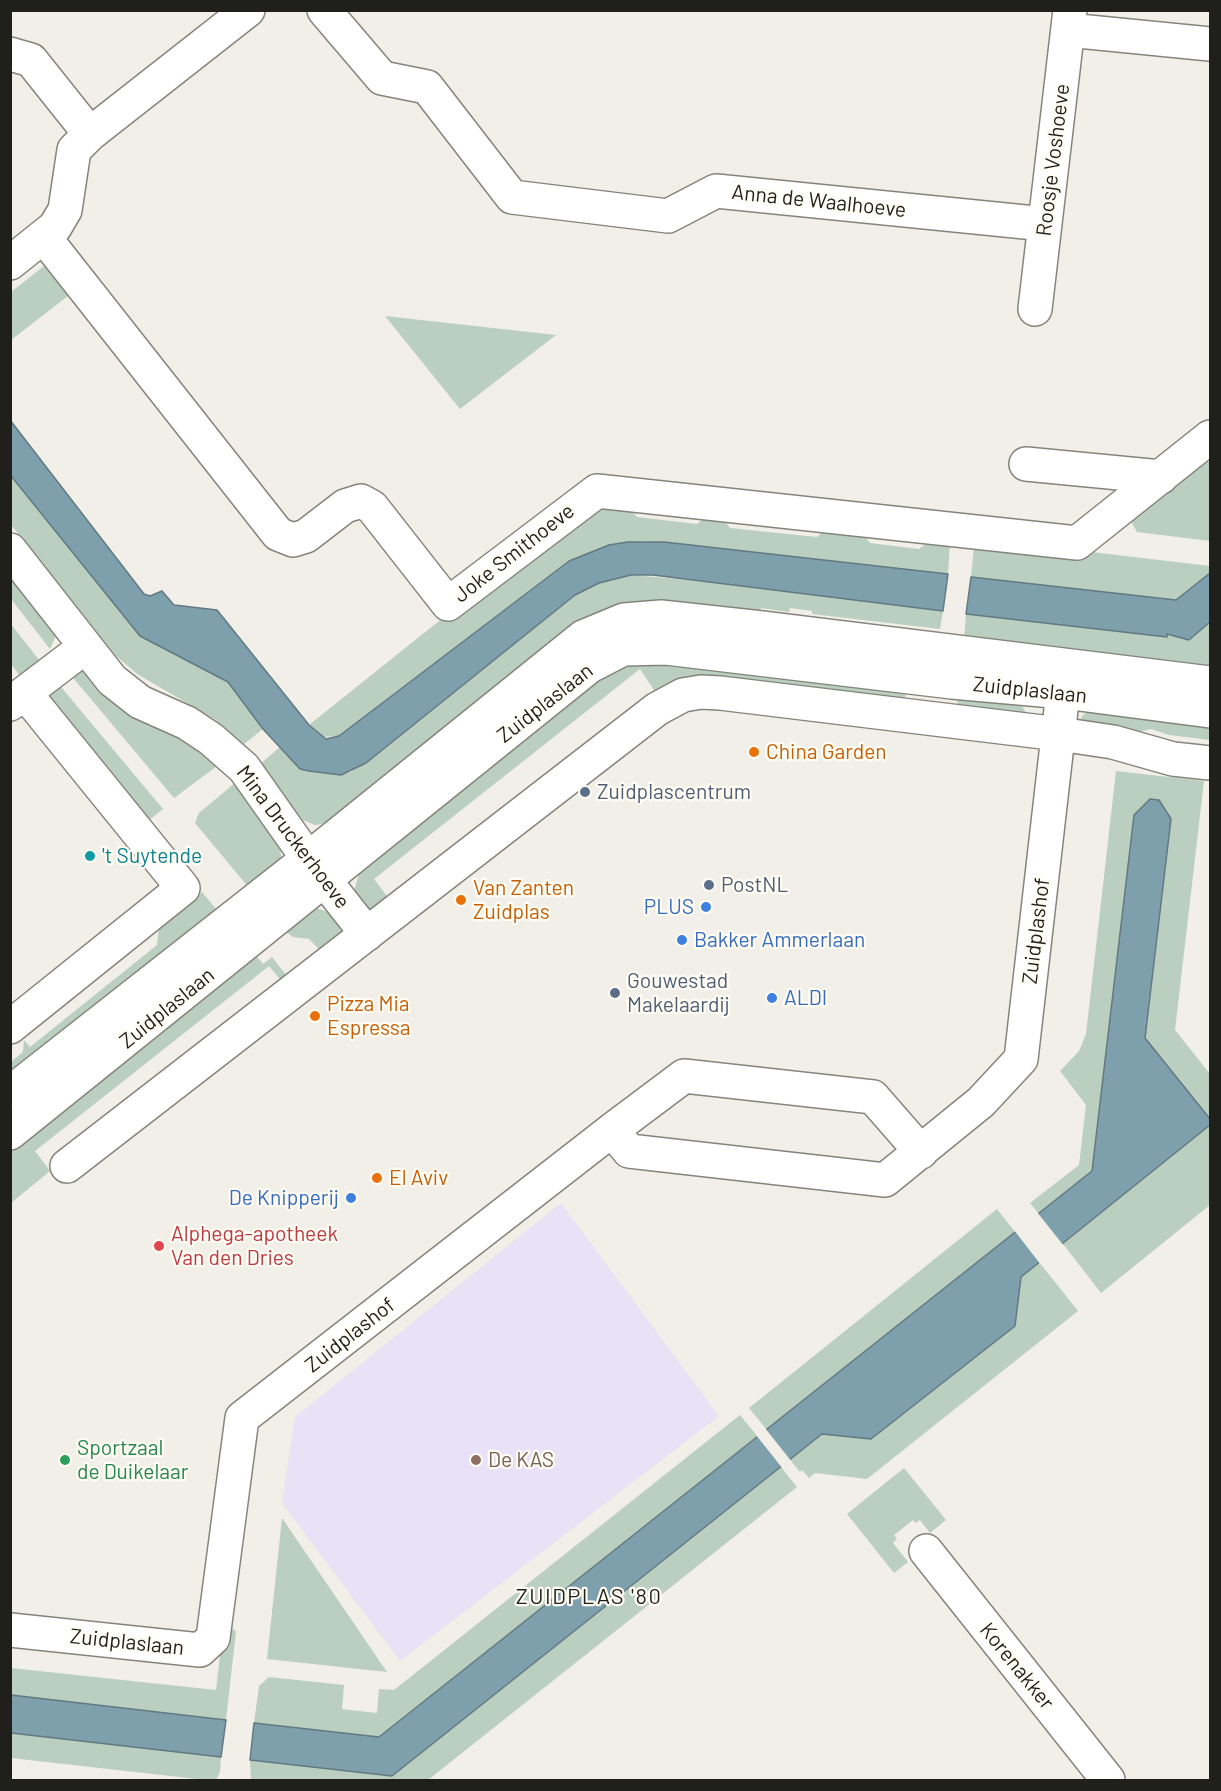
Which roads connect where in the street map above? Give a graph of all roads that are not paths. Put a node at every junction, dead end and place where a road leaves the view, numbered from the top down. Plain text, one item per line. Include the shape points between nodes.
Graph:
1 (248, 10) edge
2 (324, 10) edge
3 (1069, 20) edge
4 (1210, 44) edge
5 (10, 54) edge
6 (90, 134) junction
7 (1045, 224) junction
8 (44, 237) junction
9 (10, 263) edge
10 (1035, 309) dead end
11 (1210, 437) edge
12 (1026, 464) dead end
13 (1161, 477) junction
14 (10, 550) edge
15 (85, 646) junction
16 (1065, 679) junction
17 (1210, 683) edge
18 (18, 699) edge
19 (1210, 711) edge
20 (1059, 734) junction
21 (1210, 763) edge
22 (317, 870) junction
23 (367, 934) junction
24 (10, 1027) edge
25 (10, 1093) edge
26 (612, 1130) junction
27 (10, 1133) edge
28 (921, 1152) junction
29 (68, 1166) dead end
30 (926, 1551) dead end
31 (217, 1613) joint
32 (10, 1630) edge
33 (1108, 1780) edge

1 - 6 street
2 - 7 street, Anna de Waalhoeve via 382,78 426,87 512,197 668,216 716,191
3 - 4 street
3 - 7 street, Roosje Voshoeve
5 - 6 street via 31,60
6 - 8 street via 74,150 65,210
7 - 10 street, Roosje Voshoeve
8 - 9 street
8 - 13 street, Joke Smithoeve via 278,534 293,540 306,536 345,506 361,501 372,507 448,604 597,491 1077,543
11 - 13 street
12 - 13 street
14 - 15 street, Mina Druckerhoeve
15 - 18 street
15 - 22 street, Mina Druckerhoeve via 112,680 140,702 188,723 244,768
16 - 17 street, Zuidplaslaan
16 - 19 street, Zuidplaslaan
16 - 20 street, Zuidplashof
16 - 22 street, Zuidplaslaan via 952,682 666,648 623,649 590,666
18 - 24 street via 183,888
20 - 21 street, Zuidplaslaan via 1113,742 1173,759
20 - 23 street, Zuidplaslaan via 720,693 683,695 657,709
20 - 28 street, Zuidplashof via 1022,1059 981,1102
22 - 23 street, Mina Druckerhoeve
22 - 25 street, Zuidplaslaan
22 - 27 street, Zuidplaslaan
23 - 29 street, Zuidplaslaan
26 - 28 street, Zuidplashof via 629,1151 885,1180
26 - 28 street, Zuidplashof via 684,1076 873,1097
26 - 31 street, Zuidplashof via 242,1418
30 - 33 street, Korenakker
31 - 32 street, Zuidplaslaan via 213,1638 201,1650

